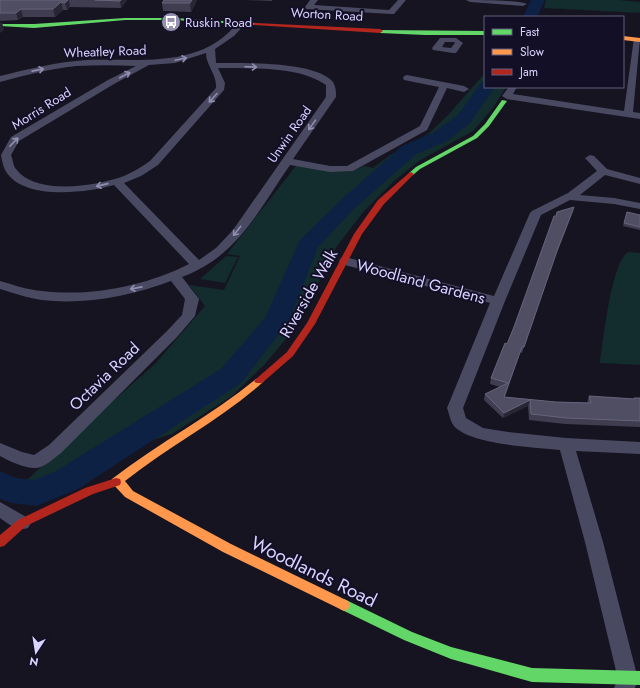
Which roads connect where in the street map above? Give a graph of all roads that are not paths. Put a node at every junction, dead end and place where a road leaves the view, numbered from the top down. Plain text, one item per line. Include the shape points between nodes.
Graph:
1 (314, 0) edge
2 (402, 0) edge
3 (470, 0) edge
4 (522, 5) edge
5 (300, 7) dead end
6 (309, 7) junction
7 (242, 23) junction
8 (0, 25) edge
9 (484, 33) edge
10 (624, 38) edge
11 (638, 40) edge
12 (211, 50) junction
13 (147, 63) junction
14 (212, 65) junction
15 (637, 72) edge
16 (408, 78) dead end
17 (0, 79) edge
18 (444, 85) junction
19 (512, 88) edge
20 (464, 89) dead end
21 (505, 99) junction
22 (628, 114) junction
23 (640, 116) edge
24 (3, 155) edge
25 (590, 158) dead end
26 (287, 162) junction
27 (603, 171) junction
28 (640, 180) edge
29 (117, 182) junction
30 (569, 197) junction
31 (640, 206) edge
32 (345, 261) junction
33 (197, 265) junction
34 (174, 276) junction
35 (0, 285) edge
36 (498, 301) junction
37 (566, 444) junction
38 (640, 448) edge
39 (0, 449) edge
40 (118, 481) junction
41 (0, 509) edge
42 (22, 523) junction
43 (0, 542) edge
44 (631, 682) edge

1 - 6 street
2 - 6 street via 391,12
3 - 4 street
5 - 6 street
7 - 8 street, Worton Road via 142,19 34,26
7 - 9 street, Worton Road via 455,37
7 - 12 street
10 - 11 street
11 - 15 street
13 -> 12 street, Wheatley Road via 179,60
12 - 14 street via 209,58
17 -> 13 street, Wheatley Road via 86,63
24 -> 13 street, Morris Road via 15,140 28,131
14 -> 26 street, Unwin Road via 290,69 316,75 328,82 332,90 331,97
14 -> 29 street, Morris Road via 220,77 221,88 154,163
15 - 22 street
16 - 18 street
18 - 20 street
18 - 26 street via 424,128 349,169 330,169
19 - 21 street, Riverside Walk
21 - 22 street
21 - 32 street, Riverside Walk via 475,137 418,168 380,202 358,234
22 - 23 street
29 -> 24 street, Morris Road via 85,189 46,188 18,178 9,169
25 - 27 street
26 -> 33 street, Unwin Road via 237,232 220,251
27 - 28 street
27 - 30 street, Woodland Gardens via 589,185
29 - 33 street
30 - 31 street
30 - 36 street, Woodland Gardens via 536,213
32 - 36 street, Woodland Gardens
32 - 40 street, Riverside Walk via 311,324 290,354 239,398 140,462
33 - 34 street, Unwin Road
34 -> 35 street, Unwin Road via 145,286 104,294 47,296
34 - 39 street, Octavia Road via 192,299 188,316 172,334 55,449 36,462 19,458
36 - 37 street, Woodland Gardens via 455,408 460,422 479,433
37 - 38 street, Woodland Gardens
37 - 44 street
40 - 42 street via 89,490
40 - 44 street, Woodlands Road via 129,494 227,548 408,636 451,653 532,675
41 - 42 street
42 - 43 street

